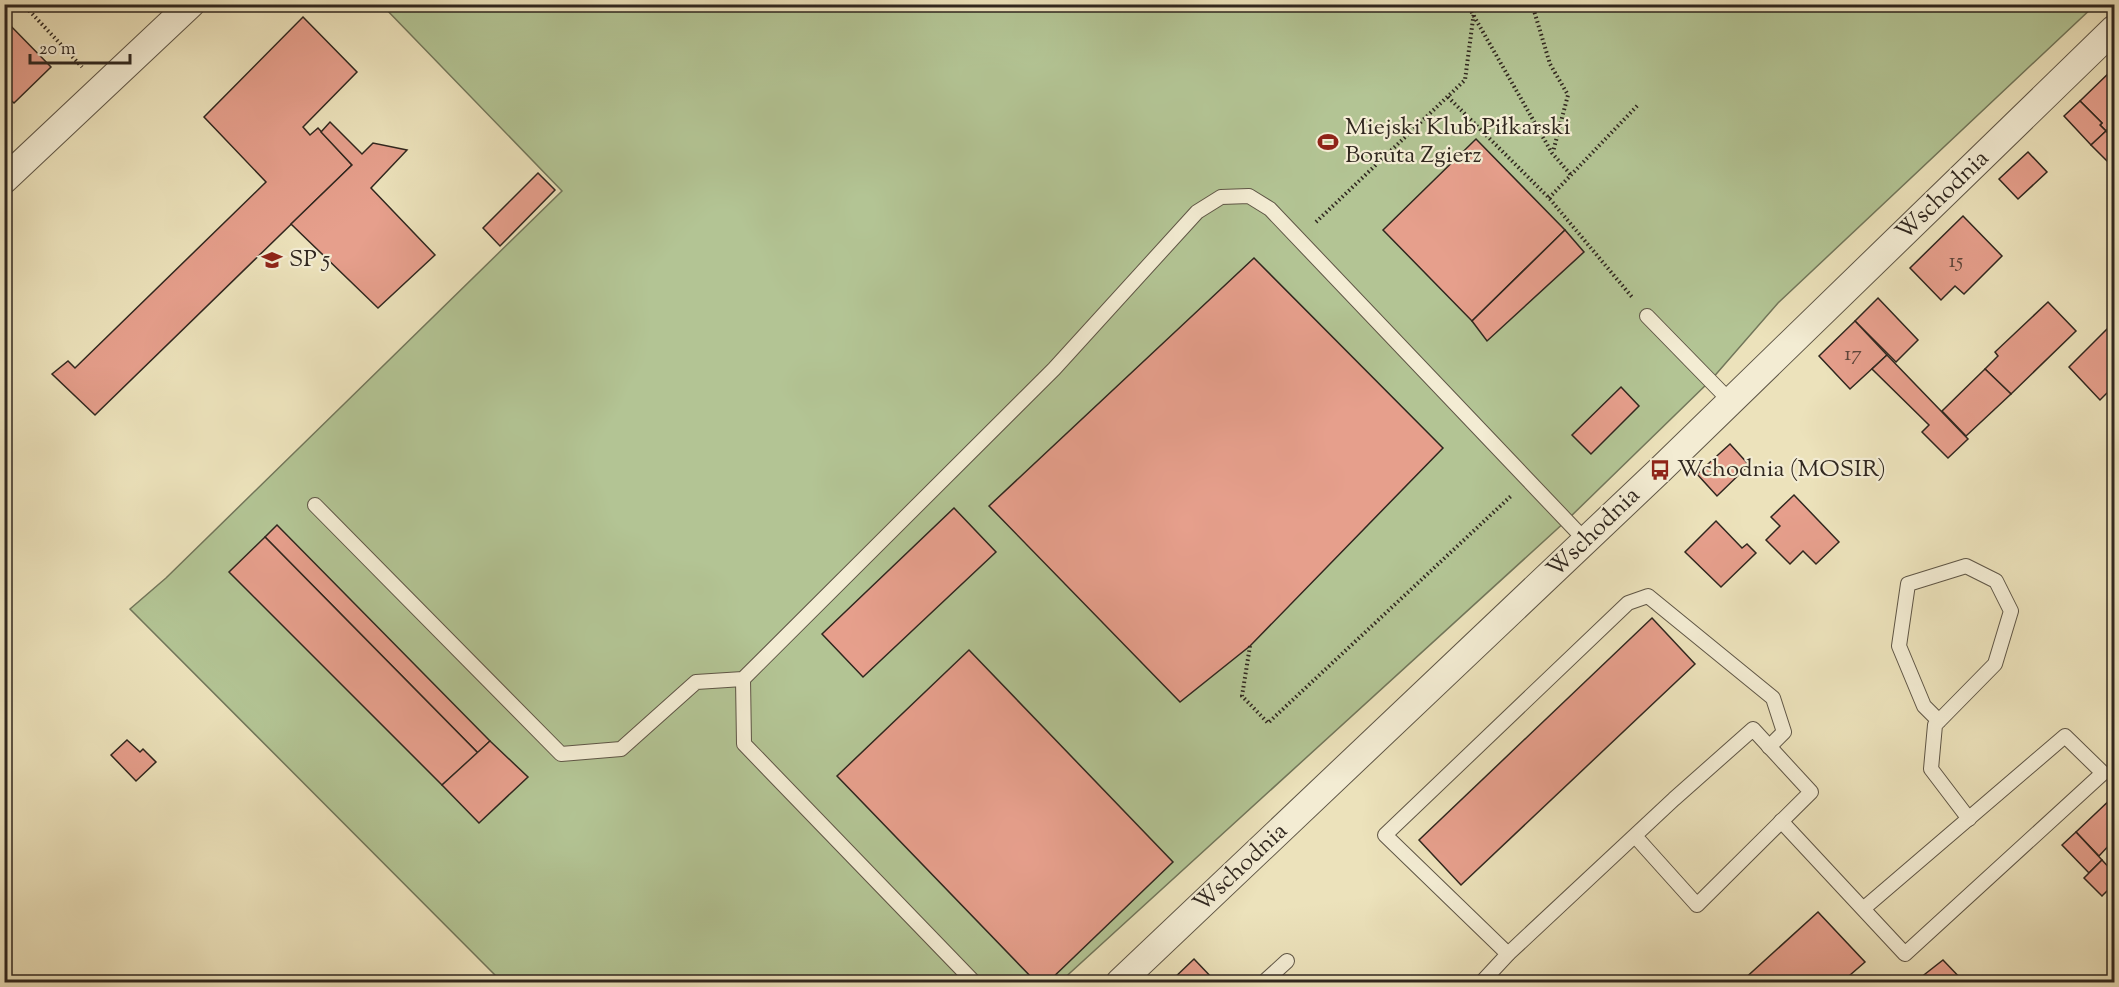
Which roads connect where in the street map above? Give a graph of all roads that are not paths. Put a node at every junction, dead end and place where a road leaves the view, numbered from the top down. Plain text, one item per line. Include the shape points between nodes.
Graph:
1 (191, 4) edge
2 (2115, 29) edge
3 (4, 180) edge
4 (1647, 315) road end
5 (1731, 402) junction
6 (315, 505) dead end
7 (1586, 541) junction
8 (744, 679) junction
9 (1939, 721) junction
10 (1769, 747) junction
11 (1969, 819) junction
12 (1781, 821) junction
13 (1635, 836) junction
14 (1863, 909) junction
15 (1508, 954) junction
16 (1287, 961) dead end
17 (974, 982) edge
18 (1120, 982) edge
19 (1264, 982) edge
20 (1482, 982) edge

1 - 3 street
2 - 5 street, Wschodnia
4 - 5 lane
5 - 7 street, Wschodnia
6 - 8 lane via 561,754 621,749 696,682
7 - 8 lane via 1270,208 1249,196 1221,197 1197,212 1054,369
7 - 18 street, Wschodnia
8 - 17 lane via 744,744
9 - 9 lane via 1995,664 2011,611 1996,581 1966,566 1908,584 1899,646 1924,706
9 - 11 lane via 1935,725 1931,769
10 - 12 lane via 1810,792
10 - 13 lane via 1753,729
10 - 15 lane via 1784,732 1773,698 1648,596 1628,603 1385,835
11 - 14 lane
11 - 14 lane via 2065,736 2103,773 1905,954
12 - 13 lane via 1697,905
12 - 14 lane
13 - 15 lane
15 - 20 lane
16 - 19 lane

